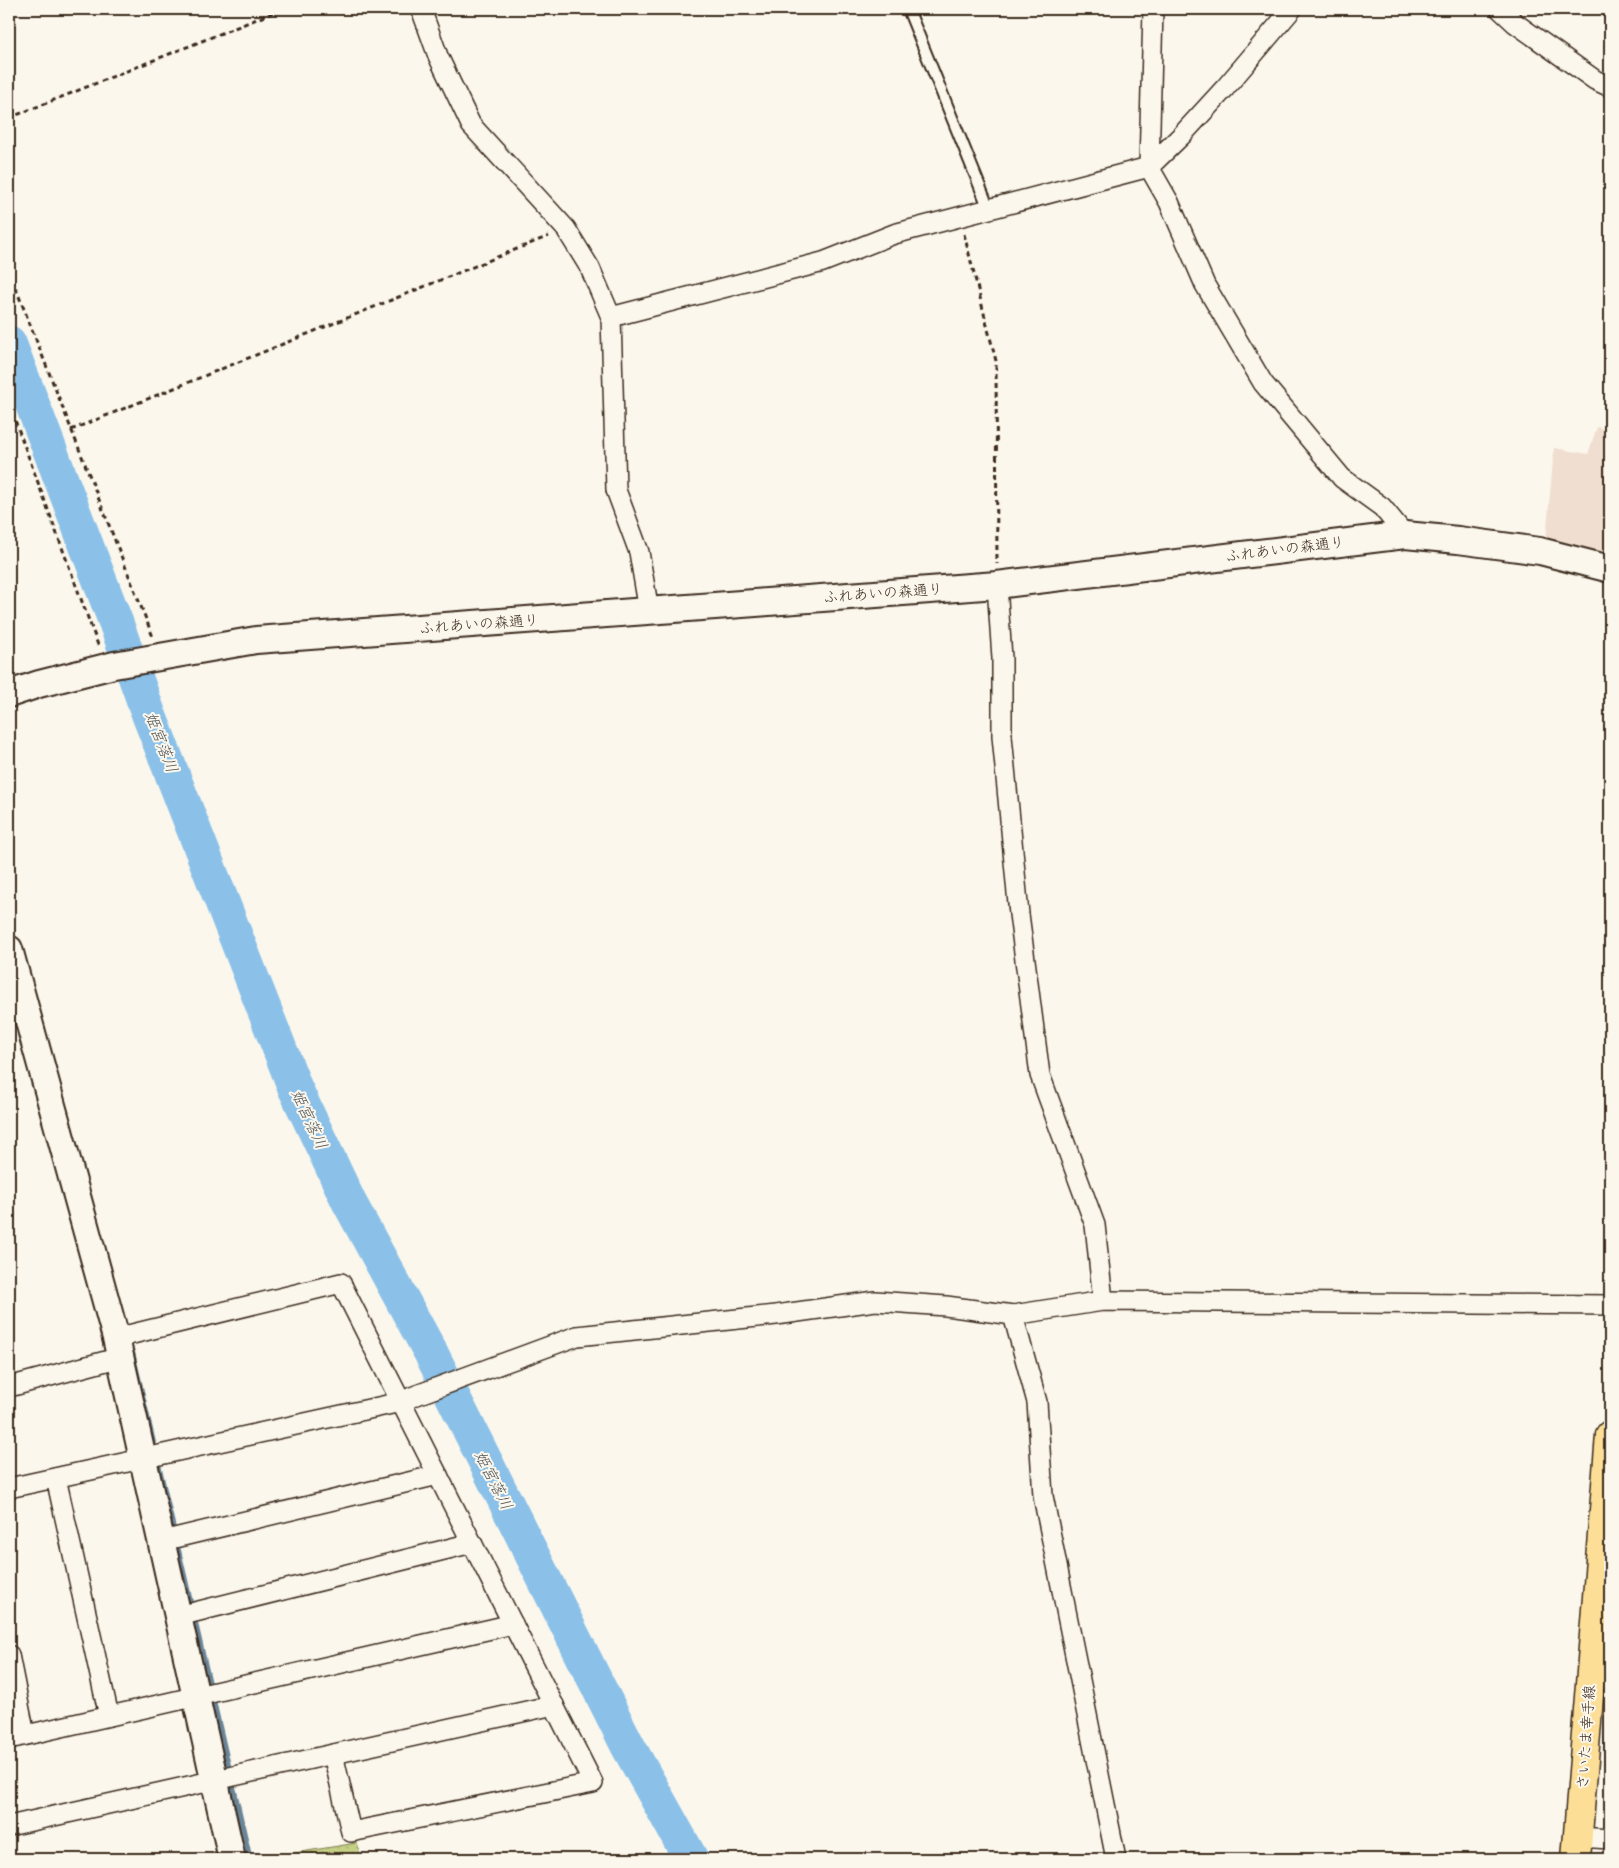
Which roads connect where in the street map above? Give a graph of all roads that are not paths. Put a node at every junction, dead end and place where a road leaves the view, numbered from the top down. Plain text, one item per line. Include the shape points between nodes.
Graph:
1 (421, 9) edge
2 (908, 9) edge
3 (1153, 9) edge
4 (1292, 9) edge
5 (1500, 9) edge
6 (1610, 87) edge
7 (1149, 166) junction
8 (989, 208) junction
9 (611, 318) junction
10 (1405, 535) junction
11 (1610, 568) edge
12 (997, 584) junction
13 (649, 611) junction
14 (9, 694) edge
15 (9, 950) edge
16 (1103, 1301) junction
17 (1610, 1305) edge
18 (1013, 1315) junction
19 (118, 1348) junction
20 (9, 1387) edge
21 (408, 1399) junction
22 (1610, 1442) edge
23 (144, 1458) junction
24 (438, 1476) junction
25 (56, 1478) junction
26 (9, 1488) edge
27 (162, 1540) junction
28 (472, 1543) junction
29 (179, 1616) junction
30 (513, 1624) junction
31 (1602, 1631) edge
32 (9, 1655) edge
33 (197, 1696) junction
34 (554, 1704) junction
35 (109, 1716) junction
36 (17, 1737) edge
37 (333, 1754) junction
38 (215, 1781) junction
39 (9, 1826) edge
40 (1610, 1839) edge
41 (1577, 1848) edge
42 (230, 1859) edge
43 (1116, 1859) edge

1 - 9 street via 438,56 471,125 566,229 590,268
2 - 8 lane
3 - 7 street
4 - 7 street via 1225,88
5 - 6 street via 1595,80
7 - 8 street
7 - 10 street via 1169,202 1205,285 1263,383 1342,478 1382,507
8 - 9 street via 894,234 823,262
9 - 13 street via 616,490 639,552
10 - 11 street, ふれあいの森通り via 1540,551
10 - 12 street, ふれあいの森通り
12 - 13 street, ふれあいの森通り
12 - 16 street via 1002,658 1002,736 1040,1074 1095,1225
13 - 14 street, ふれあいの森通り via 256,640 110,666
15 - 19 street
16 - 17 street
16 - 18 street
18 - 21 street via 875,1301 577,1336
18 - 43 street via 1037,1402 1043,1496
19 - 20 street
19 - 21 street via 341,1283
19 - 23 street
21 - 23 street
21 - 24 street
22 - 31 main road, さいたま幸手線
23 - 25 street
23 - 27 street
24 - 27 street
24 - 28 street
25 - 26 street
25 - 35 street
27 - 29 street
28 - 29 street
28 - 30 street
29 - 33 street
30 - 33 street
30 - 34 street
31 - 41 main road, さいたま幸手線
32 - 36 street
33 - 35 street
33 - 38 street
34 - 37 street
34 - 37 street via 594,1783 351,1832
35 - 36 street
37 - 38 street
38 - 39 street
38 - 42 street
40 - 41 street

